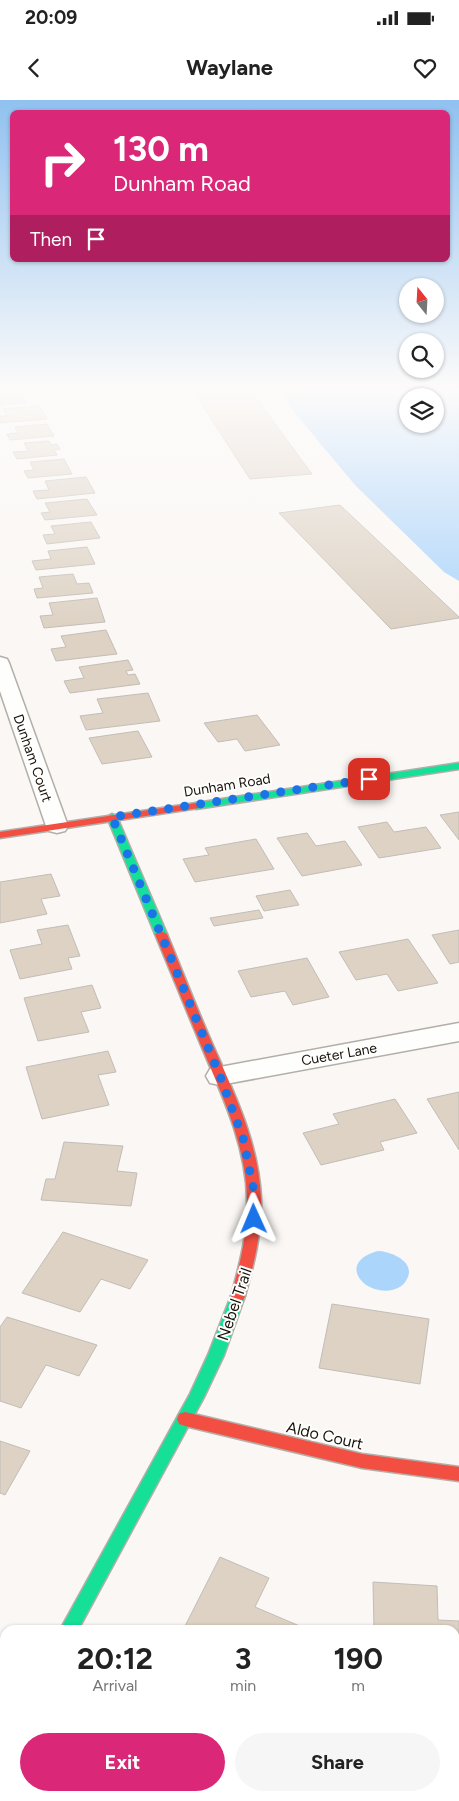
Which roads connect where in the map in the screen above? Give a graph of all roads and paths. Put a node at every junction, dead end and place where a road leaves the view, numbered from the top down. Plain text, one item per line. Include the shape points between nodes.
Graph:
1 (0, 663) edge
2 (459, 766) edge
3 (112, 817) junction
4 (57, 826) junction
5 (0, 835) edge
6 (459, 1032) edge
7 (220, 1076) junction
8 (185, 1419) junction
9 (459, 1474) edge
10 (72, 1625) edge

1 - 4 street, Dunham Court
2 - 3 street, Dunham Road
3 - 4 street, Dunham Road
3 - 7 street, Nebel Trail
4 - 5 street, Dunham Road
6 - 7 street, Cueter Lane
7 - 8 street, Nebel Trail via 249,1160 254,1219 241,1290 221,1343
8 - 9 street, Aldo Court via 362,1461
8 - 10 street, Nebel Trail

